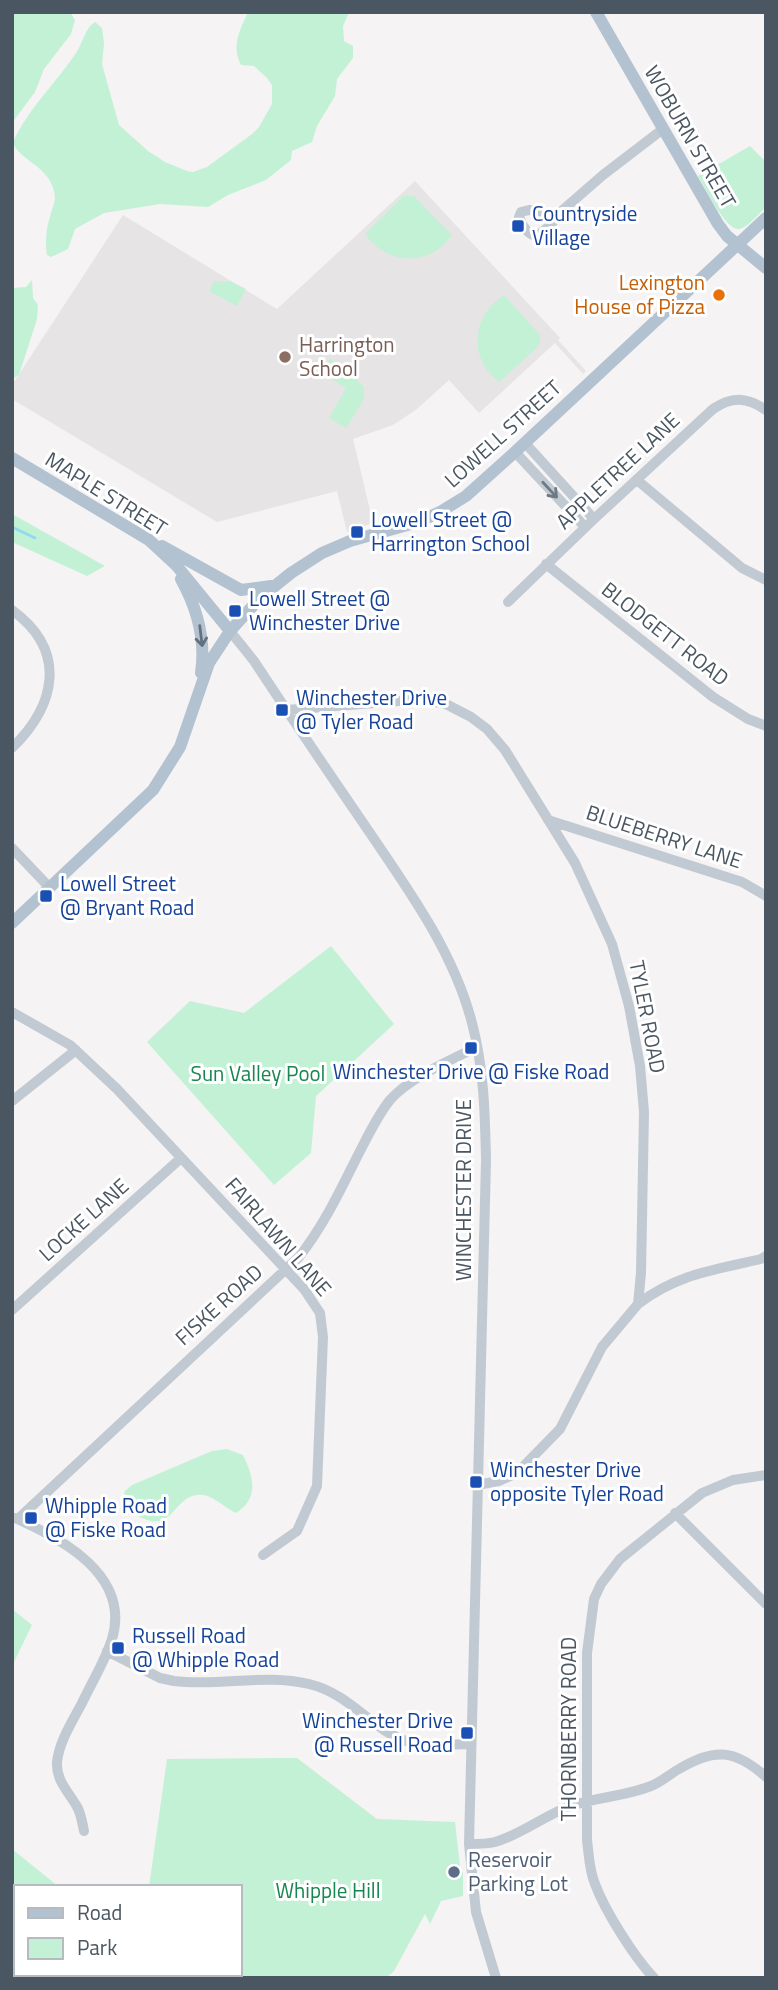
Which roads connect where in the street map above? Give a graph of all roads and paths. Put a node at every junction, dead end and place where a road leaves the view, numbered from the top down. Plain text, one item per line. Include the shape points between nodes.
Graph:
1 (596, 12) edge
2 (663, 129) junction
3 (557, 215) dead end
4 (766, 218) edge
5 (737, 245) junction
6 (766, 268) edge
7 (766, 410) edge
8 (520, 448) junction
9 (12, 458) edge
10 (636, 480) junction
11 (594, 519) junction
12 (585, 527) junction
13 (149, 540) junction
14 (164, 553) junction
15 (546, 565) junction
16 (766, 580) edge
17 (275, 585) junction
18 (508, 602) dead end
19 (12, 610) edge
20 (230, 631) junction
21 (287, 710) junction
22 (192, 712) junction
23 (766, 726) edge
24 (12, 748) edge
25 (548, 820) junction
26 (12, 848) edge
27 (50, 888) junction
28 (766, 896) edge
29 (12, 923) edge
30 (12, 1012) edge
31 (477, 1047) junction
32 (76, 1050) junction
33 (12, 1101) edge
34 (181, 1158) junction
35 (766, 1256) edge
36 (286, 1270) junction
37 (638, 1304) junction
38 (12, 1310) edge
39 (766, 1475) edge
40 (477, 1485) junction
41 (675, 1513) junction
42 (15, 1518) edge
43 (263, 1555) dead end
44 (766, 1604) edge
45 (107, 1651) junction
46 (471, 1744) junction
47 (766, 1777) edge
48 (588, 1801) junction
49 (84, 1830) dead end
50 (469, 1844) junction
51 (496, 1978) edge
52 (654, 1978) edge

1 - 2 main road, WOBURN STREET
2 - 3 street
2 - 5 main road, WOBURN STREET via 718,225
4 - 5 main road, LOWELL STREET
5 - 6 main road, WOBURN STREET
5 - 8 main road, LOWELL STREET
7 - 10 street, APPLETREE LANE via 746,399 723,402
8 - 11 street
8 -> 12 street
8 - 17 main road, LOWELL STREET via 466,496 440,512 337,547 307,561
9 - 13 main road, MAPLE STREET
10 - 11 street, APPLETREE LANE
10 - 16 street via 742,568
11 - 12 street, APPLETREE LANE
12 - 15 street, APPLETREE LANE
13 - 14 main road, MAPLE STREET
13 - 17 main road via 240,590
14 - 20 main road, MAPLE STREET
14 -> 22 main road via 187,591 200,630 202,667
15 - 18 street, APPLETREE LANE
15 - 23 street, BLODGETT ROAD via 713,697
17 - 20 main road, LOWELL STREET
19 - 24 street via 37,634 49,673 45,706 33,727
20 - 21 street, WINCHESTER DRIVE
20 - 22 main road, LOWELL STREET via 206,669
21 - 25 street, TYLER ROAD via 411,699 444,703 487,729
21 - 31 street, WINCHESTER DRIVE via 445,951
22 - 27 main road, LOWELL STREET via 180,747 153,790
25 - 28 street, BLUEBERRY LANE via 742,882
25 - 37 street, TYLER ROAD via 575,863 612,944 637,1045 644,1112
26 - 27 street
27 - 29 main road, LOWELL STREET
30 - 32 street, FAIRLAWN LANE
31 - 36 street, FISKE ROAD via 391,1099 316,1236
31 - 40 street, WINCHESTER DRIVE via 485,1098 486,1160
32 - 33 street
32 - 34 street, FAIRLAWN LANE
34 - 36 street, FAIRLAWN LANE
34 - 38 street, LOCKE LANE
35 - 37 street via 678,1279
36 - 42 street, FISKE ROAD
36 - 43 street, FAIRLAWN LANE via 312,1299 322,1321 318,1477 299,1529
37 - 40 street via 602,1347 560,1429 517,1473
39 - 41 street, THORNBERRY ROAD via 717,1485
40 - 46 street, WINCHESTER DRIVE
41 - 44 street
41 - 48 street, THORNBERRY ROAD via 621,1559 594,1599 587,1653
42 - 45 street via 70,1547 106,1584 116,1613
45 - 46 street via 174,1681 310,1684 338,1695 405,1741
45 - 49 street via 57,1764 60,1782 78,1809
46 - 50 street, WINCHESTER DRIVE
47 - 48 street via 742,1758 721,1755 688,1763 650,1786 624,1795
48 - 50 street via 497,1842
48 - 52 street, THORNBERRY ROAD via 587,1840 594,1883
50 - 51 street, WINCHESTER DRIVE via 476,1912

